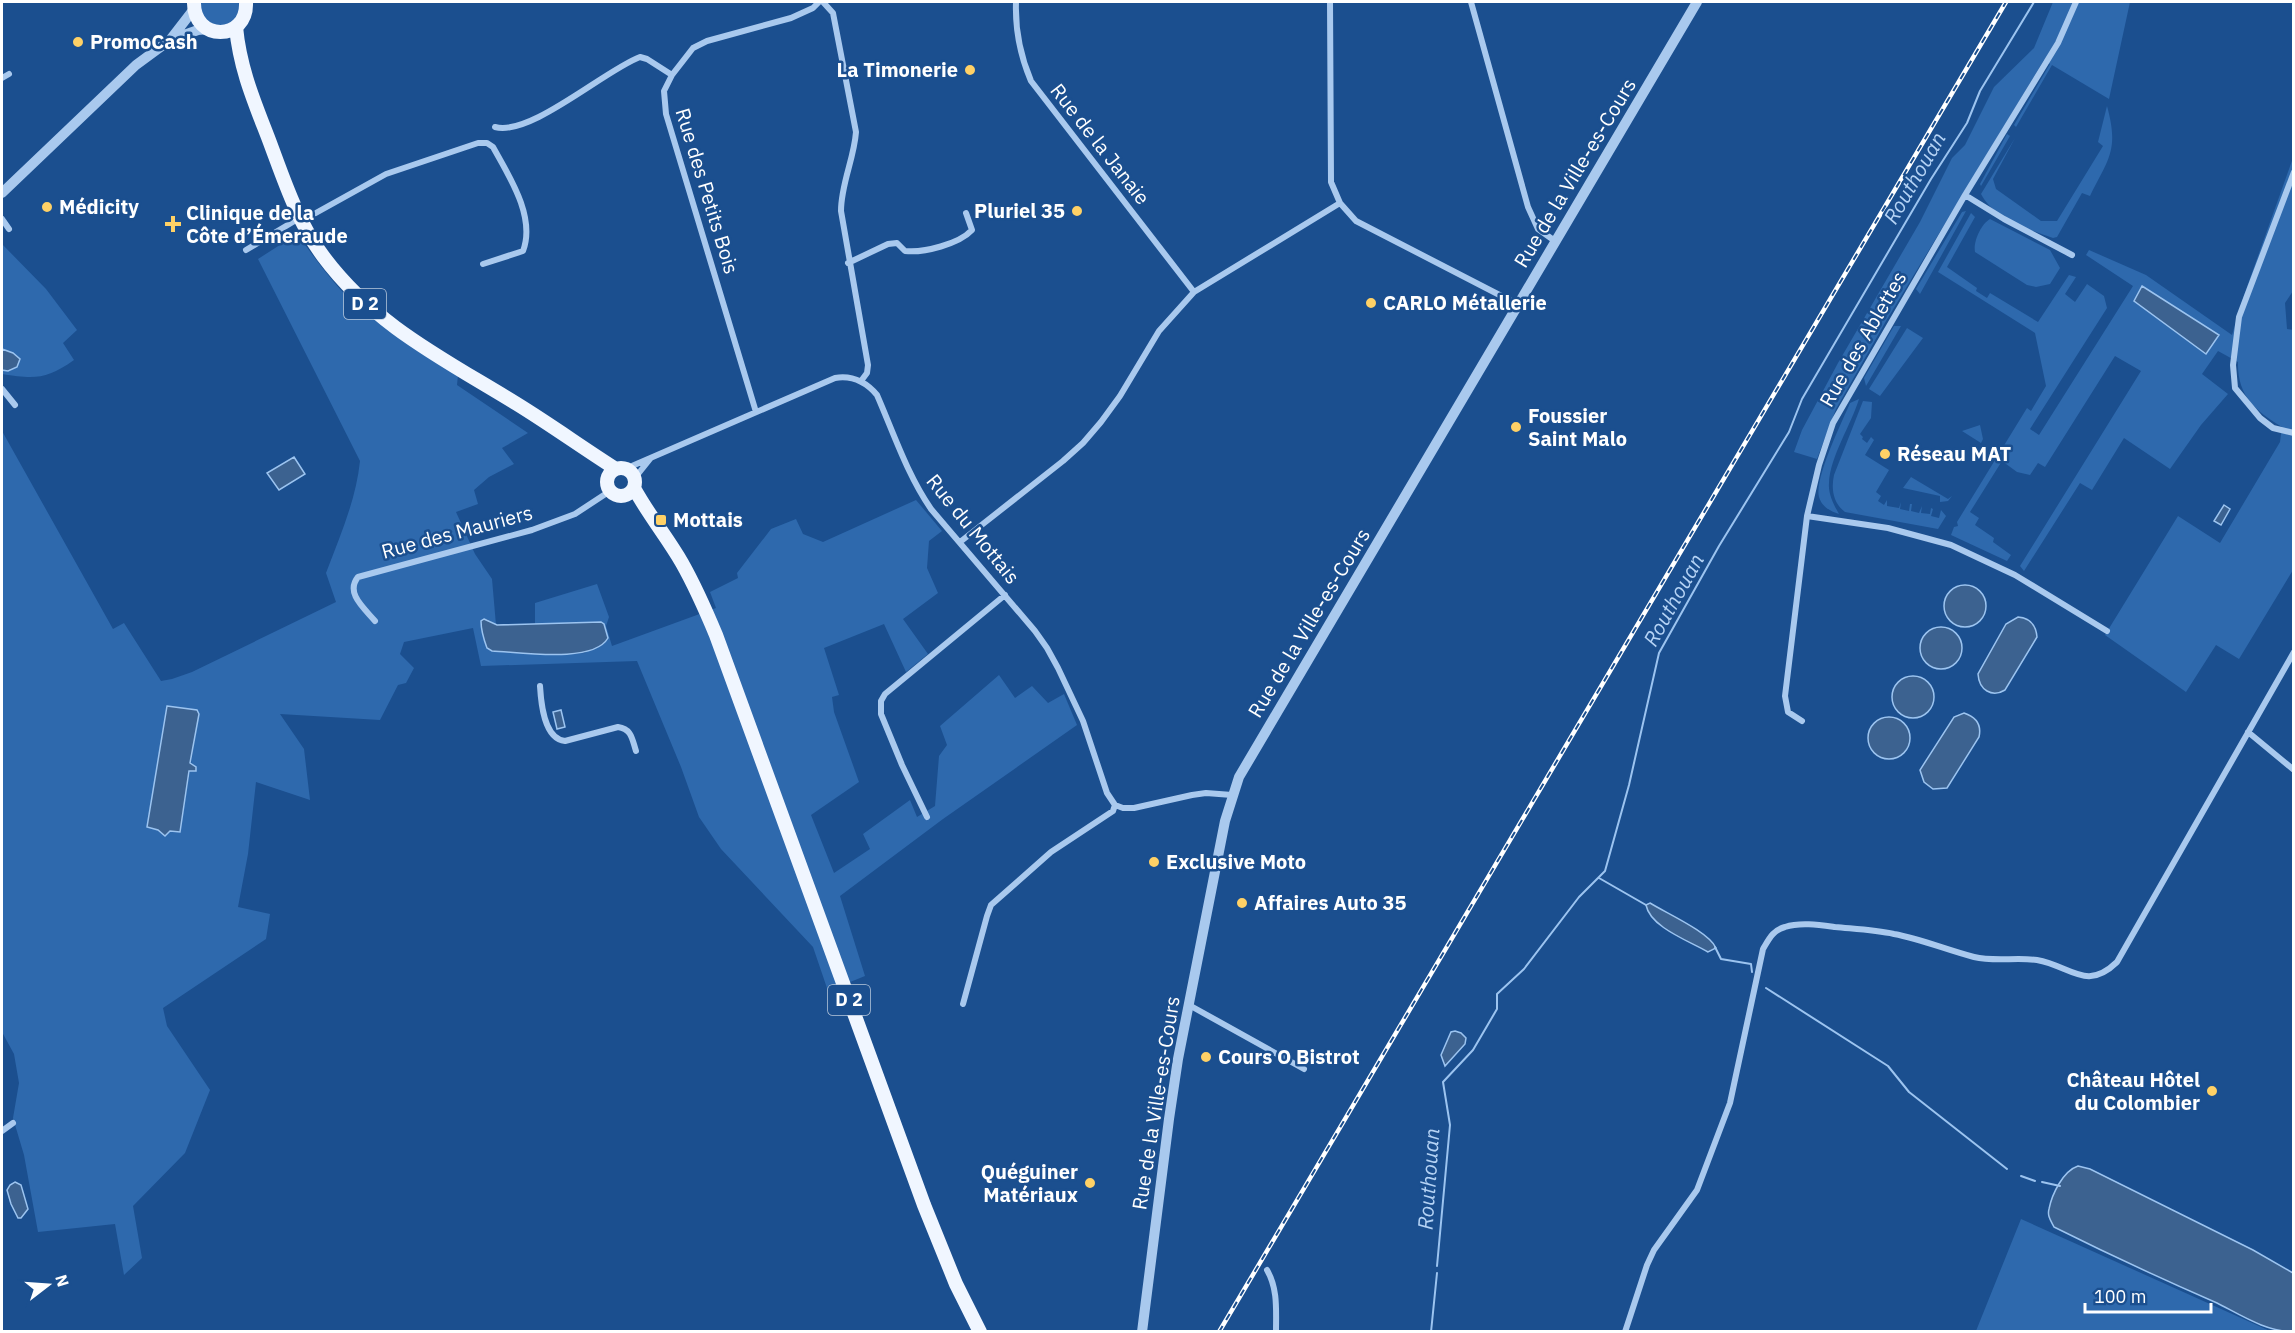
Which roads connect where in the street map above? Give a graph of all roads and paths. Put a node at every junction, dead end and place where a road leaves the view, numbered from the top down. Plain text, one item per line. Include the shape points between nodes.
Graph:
1 (247, 2) edge
2 (821, 2) edge
3 (1016, 2) edge
4 (1330, 2) edge
5 (1471, 2) edge
6 (1697, 2) edge
7 (2076, 2) edge
8 (194, 5) edge
9 (236, 27) junction
10 (211, 30) junction
11 (170, 40) junction
12 (240, 64) junction
13 (9, 74) dead end
14 (672, 75) junction
15 (2, 78) edge
16 (495, 127) dead end
17 (2294, 172) edge
18 (2, 193) edge
19 (1965, 195) junction
20 (1340, 203) junction
21 (966, 213) dead end
22 (2, 219) edge
23 (301, 219) junction
24 (9, 229) dead end
25 (1555, 241) junction
26 (246, 250) dead end
27 (2072, 255) dead end
28 (848, 263) junction
29 (483, 264) dead end
30 (1194, 292) junction
31 (1517, 304) junction
32 (861, 381) junction
33 (2, 389) edge
34 (15, 405) dead end
35 (756, 412) junction
36 (2294, 433) edge
37 (651, 459) junction
38 (621, 482) junction
39 (1807, 516) junction
40 (960, 542) junction
41 (1005, 596) junction
42 (375, 621) dead end
43 (2107, 632) dead end
44 (2294, 652) edge
45 (540, 686) dead end
46 (1802, 721) dead end
47 (2248, 732) junction
48 (636, 751) dead end
49 (2294, 770) edge
50 (1232, 795) junction
51 (1115, 805) junction
52 (927, 817) dead end
53 (963, 1004) dead end
54 (1189, 1005) junction
55 (1304, 1069) dead end
56 (13, 1123) dead end
57 (2, 1131) edge
58 (1267, 1270) dead end
59 (980, 1332) edge
60 (1142, 1332) edge
61 (1276, 1332) edge
62 (1625, 1332) edge

1 - 9 main road via 245,16
2 - 14 street, Rue des Petits Bois via 791,18 699,44
2 - 28 street via 833,13 856,132 840,211
3 - 30 street, Rue de la Janaie via 1016,28 1031,81
4 - 20 street via 1331,182
5 - 25 street via 1528,207 1538,229
6 - 25 street, Rue de la Ville-es-Cours
7 - 19 street, Rue des Ablettes via 2058,43
8 - 10 main road via 196,17
8 - 11 street
9 - 10 main road via 229,31
9 - 12 main road, D 2
10 - 11 street via 198,30
10 - 12 main road, D 2 via 228,45
11 - 18 street via 136,65
12 - 23 main road, D 2
13 - 15 street
14 - 16 street via 640,57 529,122 503,129
14 - 35 street, Rue des Petits Bois via 664,91 666,114
17 - 36 street via 2239,317 2233,366 2235,388 2248,405 2273,428
19 - 27 street
19 - 39 street, Rue des Ablettes via 1833,423
20 - 30 street
20 - 31 street via 1356,221
21 - 28 street via 972,230 941,246 905,252 897,243 888,244
22 - 24 street
23 - 26 street
23 - 29 street via 386,174 488,143 519,194 527,240 524,251
23 - 38 main road, D 2 via 322,255 372,311 562,433
25 - 31 street, Rue de la Ville-es-Cours
28 - 32 street via 868,365
30 - 40 street via 1159,331 1120,396 1083,443
31 - 50 street, Rue de la Ville-es-Cours via 1248,760
32 - 35 street, Rue des Mauriers via 845,376 835,378
32 - 40 street, Rue du Mottais via 877,395 918,490
33 - 34 street
35 - 37 street, Rue des Mauriers
37 - 38 street, Rue des Mauriers
37 - 38 street, Rue des Mauriers
38 - 42 street, Rue des Mauriers via 575,514 532,530 358,576 352,590
38 - 59 main road, D 2 via 663,532 683,564 716,635 924,1205
39 - 43 street via 1888,528 1951,545 2000,567
39 - 46 street, Rue des Ablettes via 1785,696 1788,712
40 - 41 street, Rue du Mottais
41 - 51 street, Rue du Mottais via 1035,631 1058,668
41 - 52 street via 881,701 881,714
44 - 47 street
45 - 48 street via 541,703 556,739 565,741 625,728
47 - 49 street
47 - 62 street via 2117,962 2100,975 2085,976 2034,960 1975,957 1894,934 1796,925 1773,932 1763,949 1734,1090 1713,1151 1697,1190 1654,1250
50 - 51 street via 1206,793 1134,808
50 - 54 street, Rue de la Ville-es-Cours
51 - 53 street via 1113,811 1051,852 991,905
54 - 55 street
54 - 60 street, Rue de la Ville-es-Cours via 1169,1119
56 - 57 street
58 - 61 street via 1276,1299

